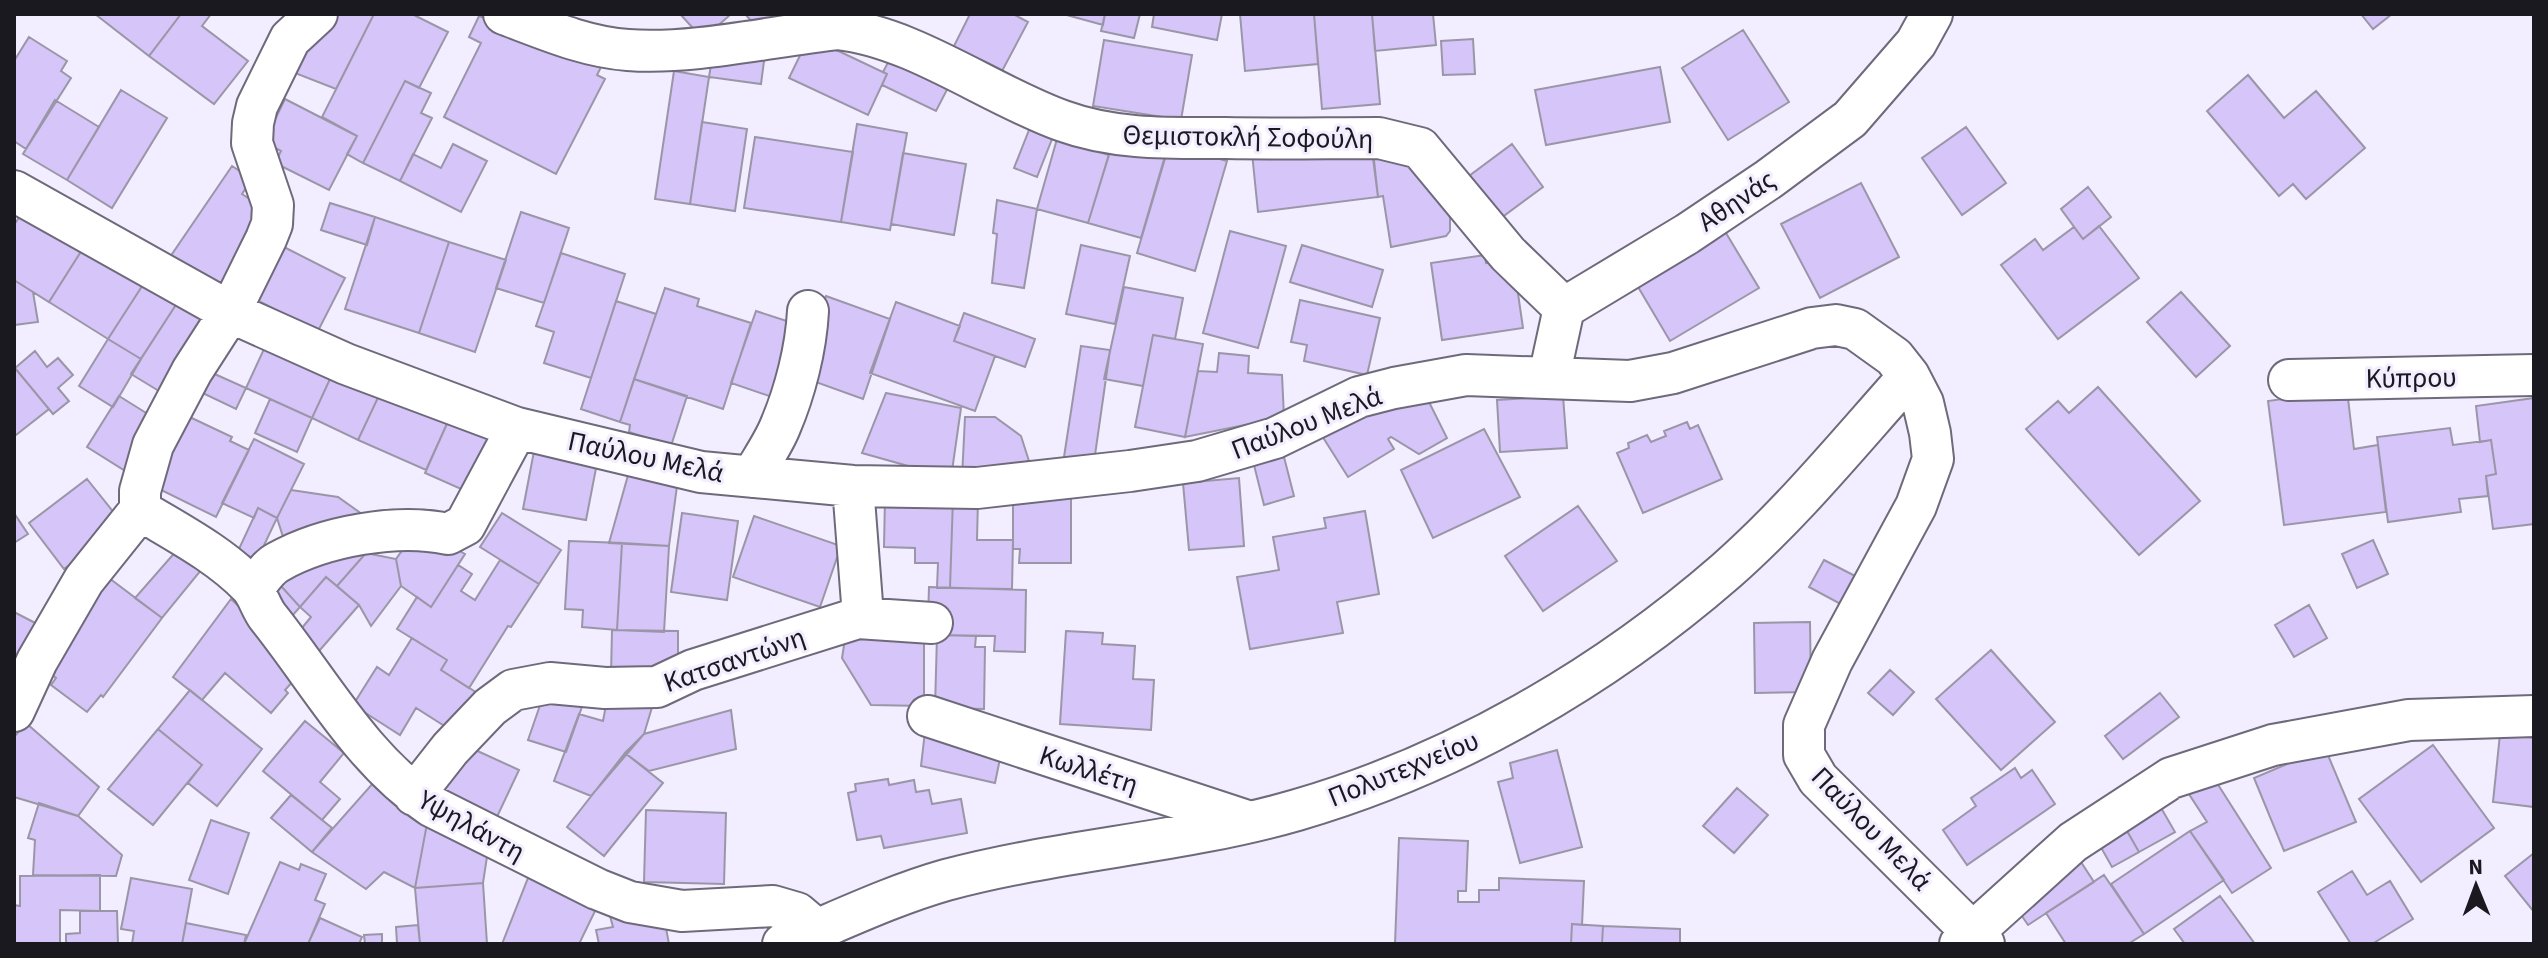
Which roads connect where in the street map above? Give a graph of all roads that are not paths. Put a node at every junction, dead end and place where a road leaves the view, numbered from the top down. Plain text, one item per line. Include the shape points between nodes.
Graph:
1 (317, 14) edge
2 (504, 14) edge
3 (1932, 14) edge
4 (879, 25) edge
5 (14, 191) edge
6 (1564, 308) junction
7 (808, 311) dead end
8 (230, 312) junction
9 (2534, 375) edge
10 (1909, 376) junction
11 (1549, 377) junction
12 (2289, 380) dead end
13 (517, 428) junction
14 (752, 477) junction
15 (853, 486) junction
16 (140, 510) junction
17 (253, 589) junction
18 (858, 618) junction
19 (932, 623) dead end
20 (14, 711) edge
21 (928, 716) dead end
22 (2534, 716) edge
23 (414, 795) junction
24 (1251, 822) junction
25 (800, 937) edge
26 (1972, 940) edge

1 - 8 street via 290,39 257,106 252,143 273,205 272,224
2 - 4 street, Θεμιστοκλή Σοφούλη via 578,40 627,50 679,50
3 - 6 street, Αθηνάς via 1916,43 1850,119 1757,187
4 - 6 street, Θεμιστοκλή Σοφούλη via 1024,105 1087,129 1166,138 1379,138 1420,148 1508,254
5 - 8 street, Παύλου Μελά
6 - 11 street
7 - 14 street via 780,428
8 - 13 street, Παύλου Μελά via 346,364
8 - 16 street via 153,445
9 - 12 street, Κύπρου
10 - 11 street, Παύλου Μελά via 1863,332 1836,325 1788,334 1651,378 1611,382
10 - 24 street, Πολυτεχνείου via 1727,570 1605,662 1504,726 1442,755
10 - 26 street, Παύλου Μελά via 1929,425 1930,472 1826,674 1804,725 1804,755 1818,779
11 - 15 street, Παύλου Μελά via 1466,375 1394,388 1359,397 1275,438 1197,461 977,488
13 - 14 street, Παύλου Μελά via 701,472
13 - 17 street via 465,525 448,534 422,528 386,531 317,545 276,563
14 - 15 street, Παύλου Μελά
15 - 18 street via 862,603
16 - 17 street, Υψηλάντη via 214,554
16 - 20 street via 84,580
17 - 23 street, Υψηλάντη via 352,733
18 - 19 street, Κατσαντώνη
18 - 23 street, Κατσαντώνη via 693,670 657,687 550,683 513,690 450,749
21 - 24 street, Κωλλέτη
22 - 26 street via 2409,720 2273,745 2171,778 2073,842
23 - 25 street, Υψηλάντη via 614,897 682,911 773,906 797,913
24 - 25 street, Πολυτεχνείου via 946,881

